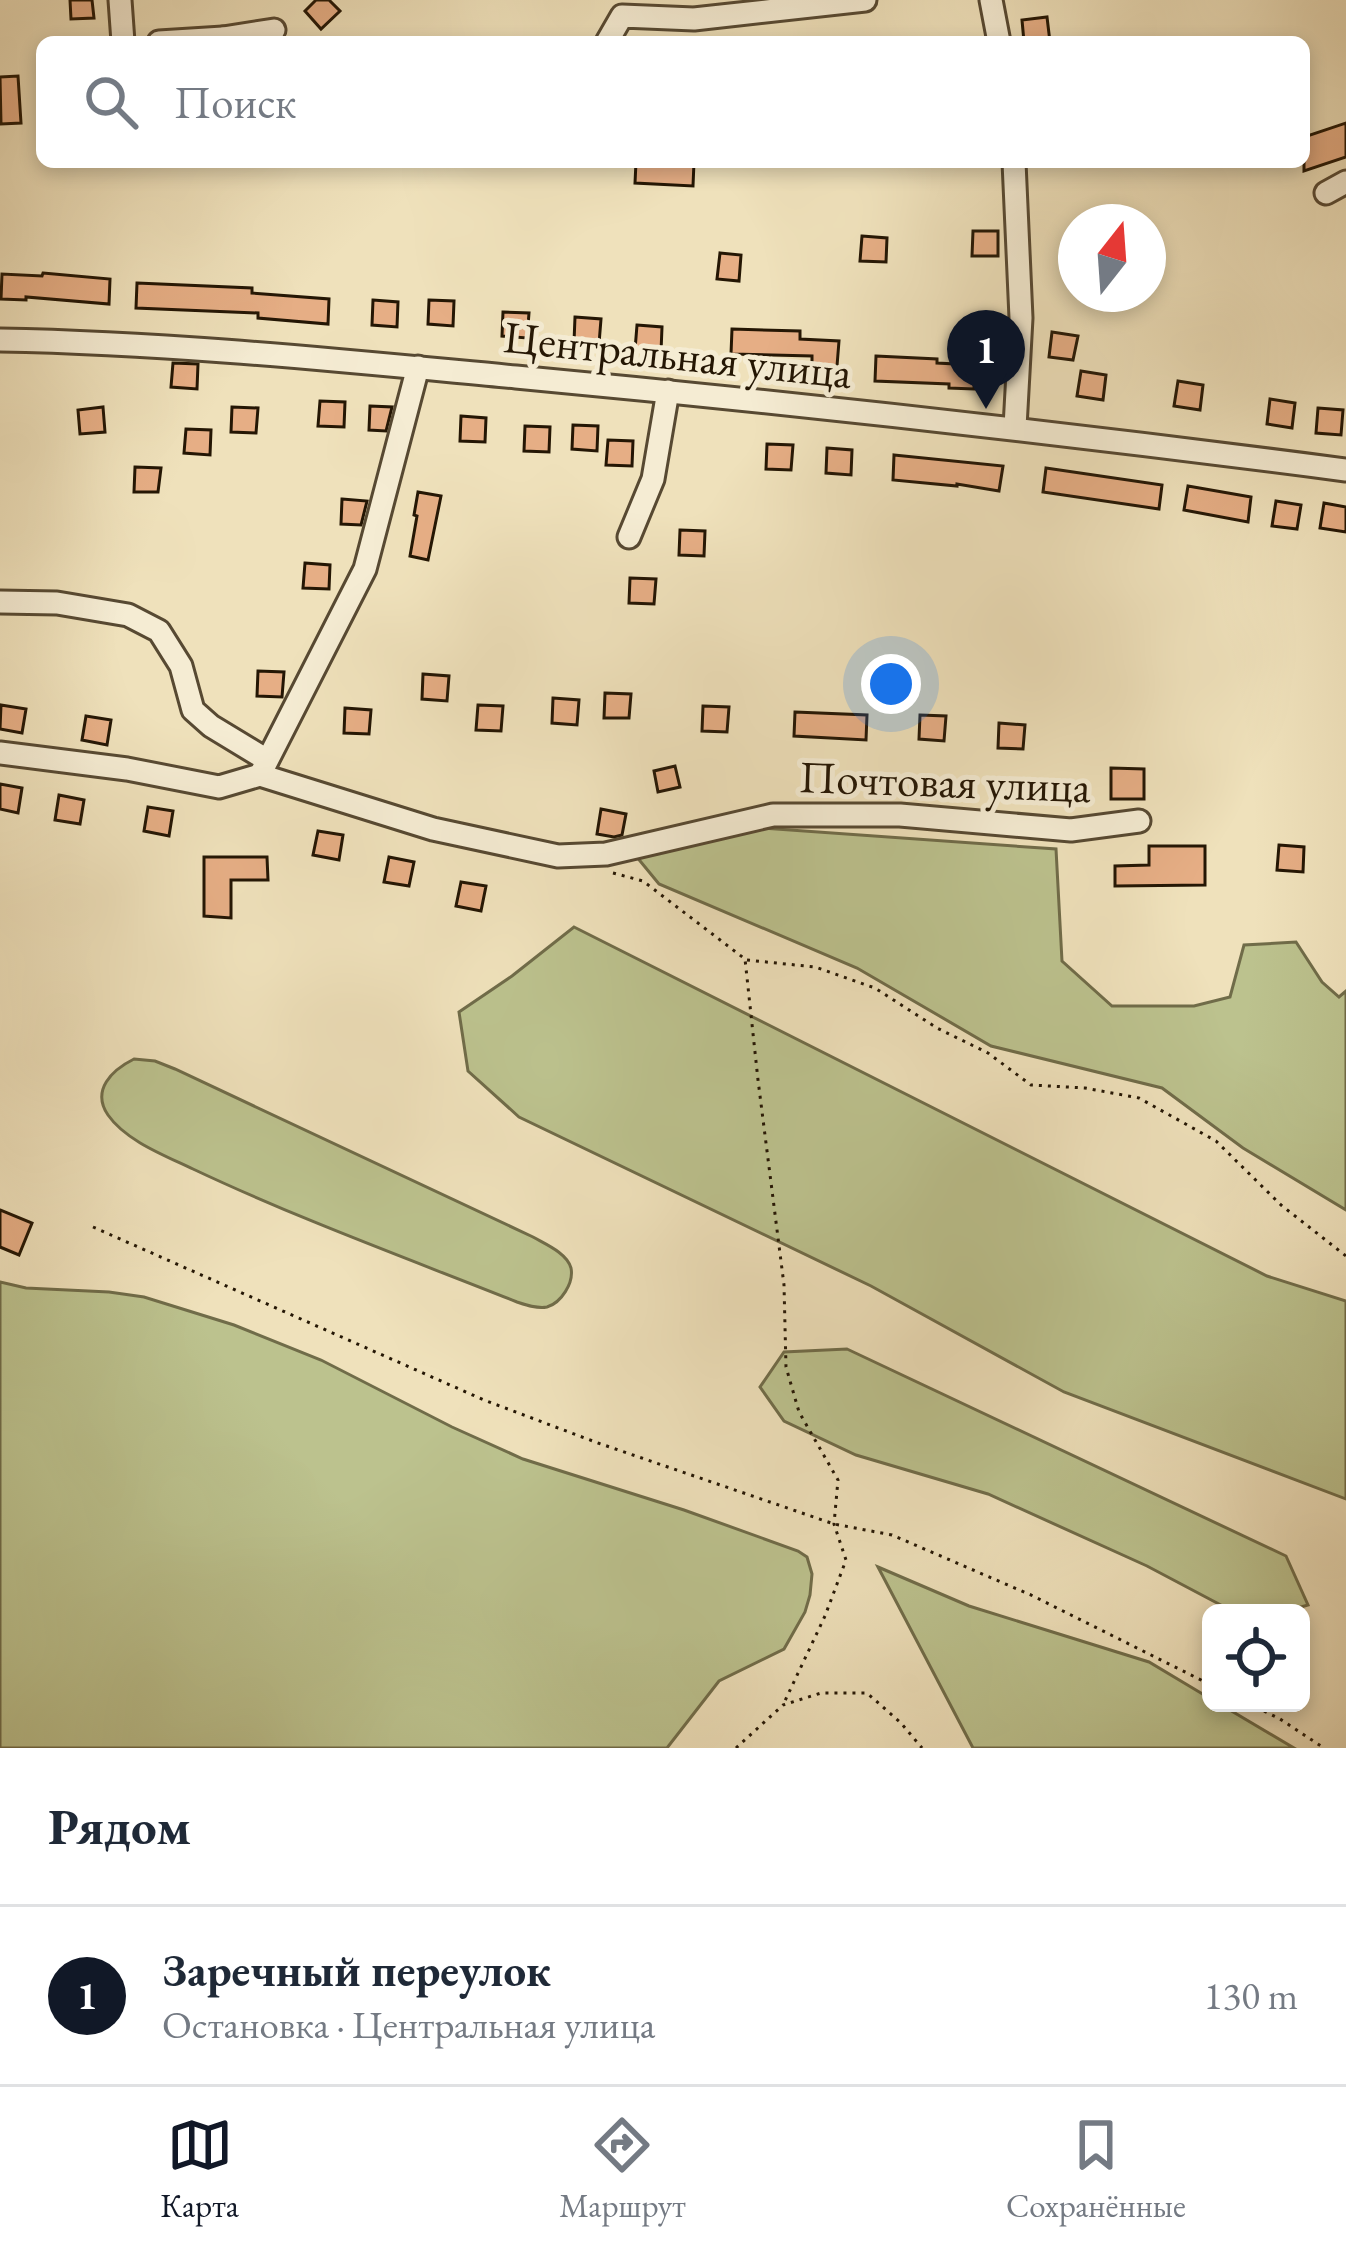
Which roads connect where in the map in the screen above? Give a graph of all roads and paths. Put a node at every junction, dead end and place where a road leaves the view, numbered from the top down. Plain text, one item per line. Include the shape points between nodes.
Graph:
1 (120, 0) edge
2 (865, 0) edge
3 (991, 0) edge
4 (615, 8) edge
5 (274, 29) dead end
6 (122, 36) edge
7 (242, 36) edge
8 (998, 36) edge
9 (1014, 168) edge
10 (0, 340) edge
11 (418, 368) junction
12 (668, 391) junction
13 (1015, 427) junction
14 (1346, 470) edge
15 (629, 537) dead end
16 (0, 602) edge
17 (0, 753) edge
18 (264, 768) junction
19 (1139, 821) dead end
20 (601, 869) dead end
21 (746, 959) junction
22 (93, 1227) dead end
23 (1346, 1256) edge
24 (834, 1525) junction
25 (1202, 1680) edge
26 (784, 1705) junction
27 (1266, 1712) edge
28 (736, 1748) edge
29 (922, 1748) edge
30 (1324, 1748) edge

1 - 6 street
2 - 4 street via 694,19
3 - 8 street
5 - 7 street
9 - 13 street via 1021,318
10 - 11 street, Центральная улица
11 - 12 street, Центральная улица
11 - 18 street via 365,569
12 - 13 street, Центральная улица
12 - 15 street via 653,478
13 - 14 street, Центральная улица
16 - 18 street via 57,602 128,615 159,631 182,666 194,710
17 - 18 street via 219,788
18 - 19 street, Почтовая улица via 433,829 558,856 606,854 773,815 900,815 1071,830
20 - 21 path via 643,881
21 - 23 path via 815,967 875,988 1031,1085 1139,1098 1216,1141
21 - 24 path via 784,1285 786,1367 799,1412 838,1480
22 - 24 path via 484,1400
24 - 25 path via 892,1535
24 - 26 path via 846,1560
26 - 28 path
26 - 29 path via 821,1693 867,1693
27 - 30 path

